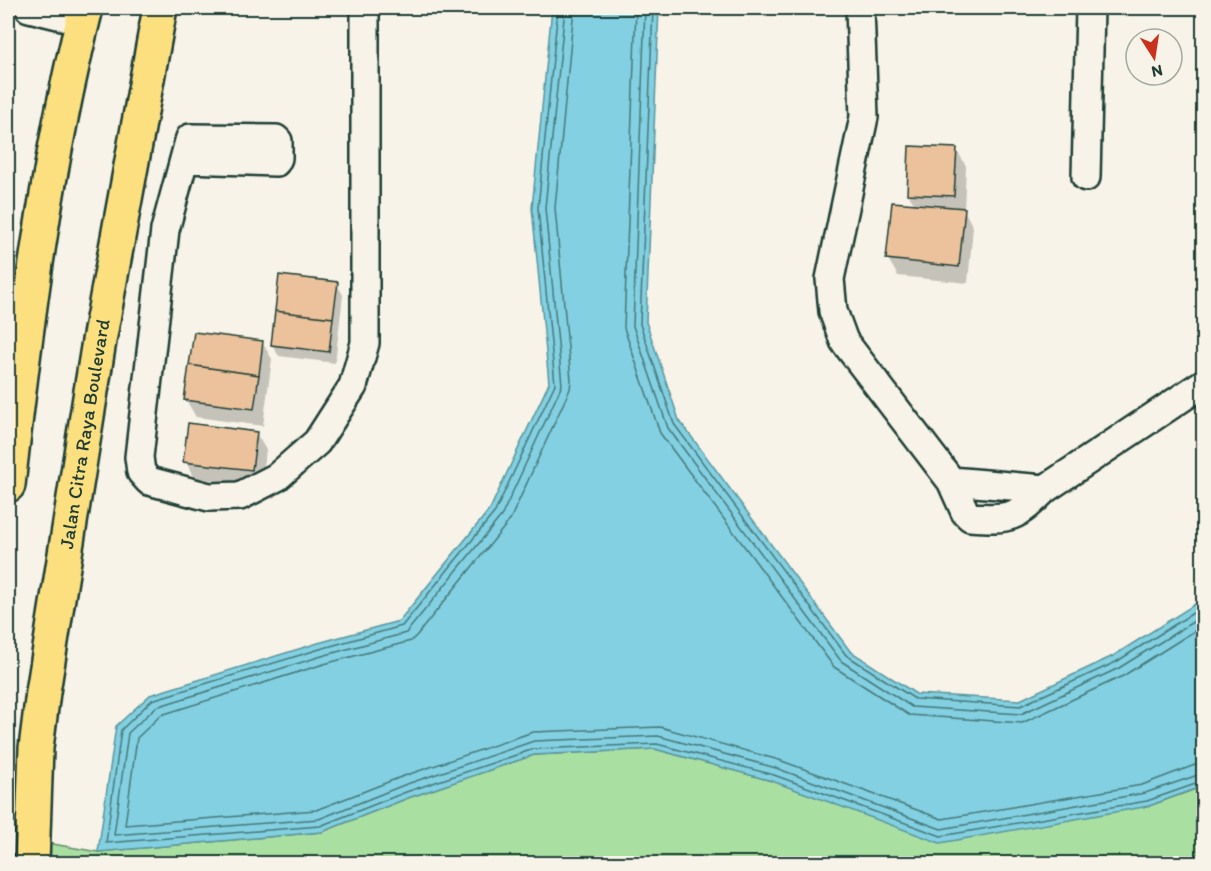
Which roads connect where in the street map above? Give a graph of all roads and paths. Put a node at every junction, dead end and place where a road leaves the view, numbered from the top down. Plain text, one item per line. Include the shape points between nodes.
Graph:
1 (159, 8) edge
2 (365, 8) edge
3 (860, 8) edge
4 (1090, 8) edge
5 (22, 11) edge
6 (84, 14) edge
7 (184, 159) dead end
8 (1086, 177) dead end
9 (17, 317) edge
10 (1203, 383) edge
11 (8, 486) edge
12 (32, 864) edge

1 - 12 main road, Jalan Citra Raya Boulevard via 99,340 43,692 36,748
2 - 7 street via 365,343 353,386 317,442 277,477 240,496 209,497 149,482 141,472 139,457 165,230
3 - 10 street via 864,117 830,279 833,311 844,341 951,481 965,512 970,517 1001,519 1023,510 1045,489
4 - 8 street
5 - 6 street
6 - 9 main road via 46,200
9 - 11 main road

